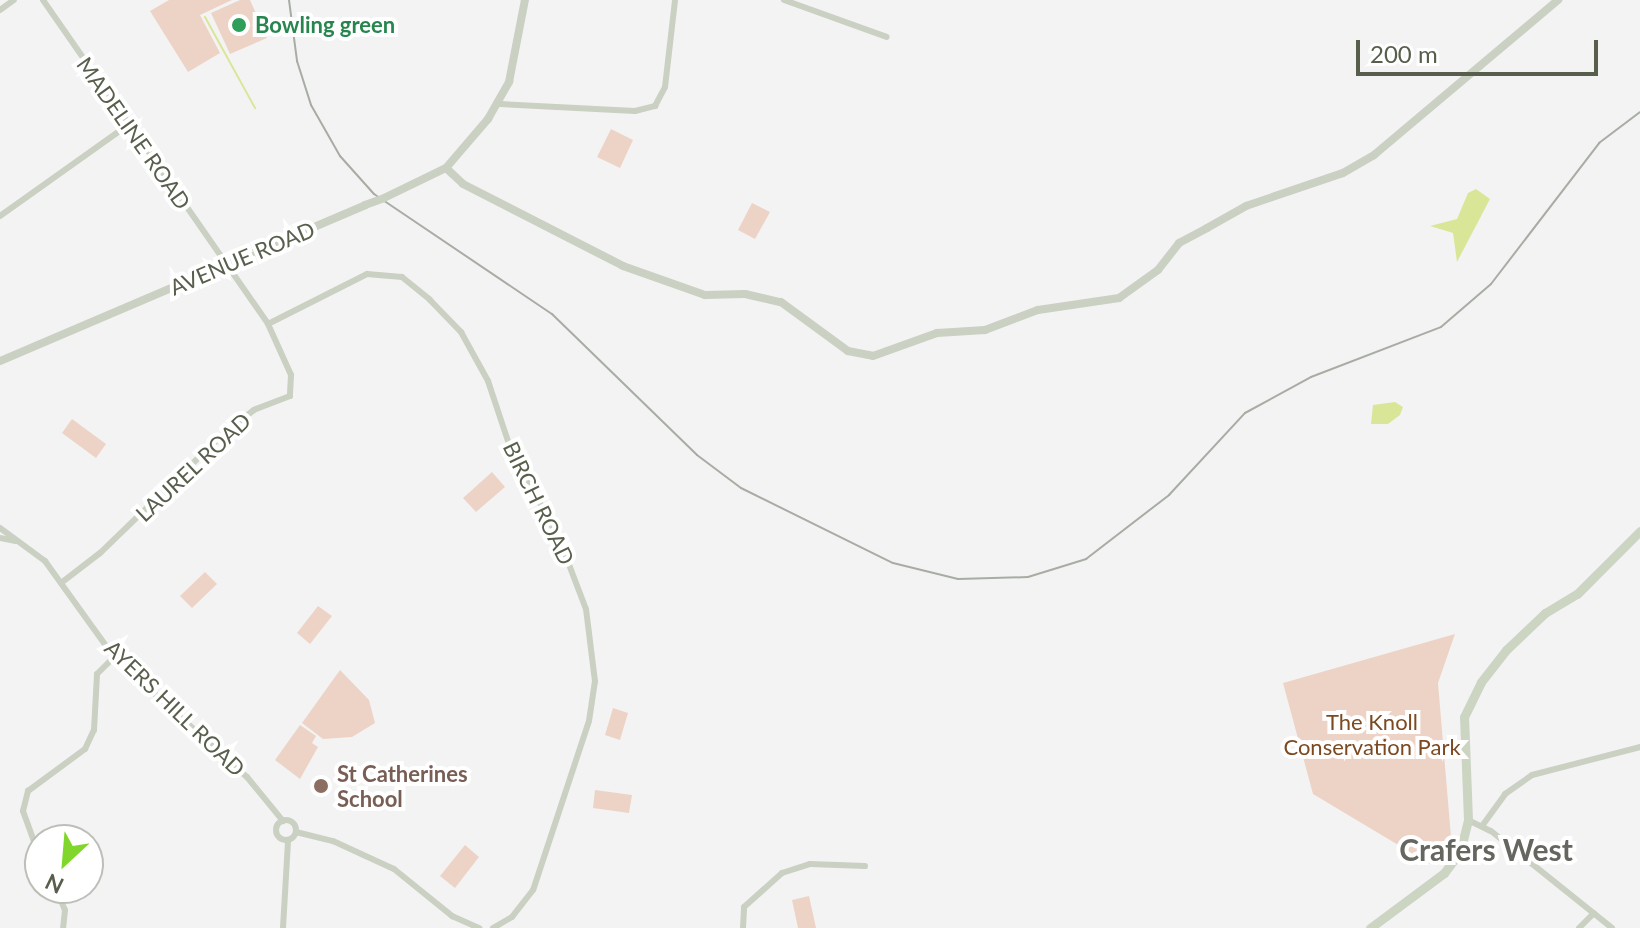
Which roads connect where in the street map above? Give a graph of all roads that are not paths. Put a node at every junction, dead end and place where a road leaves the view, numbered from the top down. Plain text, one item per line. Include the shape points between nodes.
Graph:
1 (14, 0) edge
2 (43, 0) edge
3 (525, 0) edge
4 (675, 0) edge
5 (784, 0) edge
6 (1558, 0) edge
7 (0, 10) edge
8 (887, 37) dead end
9 (500, 104) junction
10 (128, 125) junction
11 (446, 168) junction
12 (0, 216) edge
13 (227, 265) junction
14 (268, 324) junction
15 (0, 361) edge
16 (0, 528) edge
17 (1640, 531) edge
18 (0, 538) edge
19 (19, 542) junction
20 (61, 583) junction
21 (114, 657) junction
22 (1640, 747) edge
23 (1468, 820) junction
24 (283, 821) junction
25 (28, 824) edge
26 (1482, 826) junction
27 (296, 832) junction
28 (288, 840) junction
29 (865, 866) dead end
30 (63, 904) edge
31 (1594, 913) junction
32 (63, 928) edge
33 (283, 928) edge
34 (479, 928) edge
35 (493, 928) edge
36 (743, 928) edge
37 (1370, 928) edge
38 (1579, 928) edge
39 (1612, 928) edge

1 - 7 street
2 - 10 street, MADELINE ROAD
3 - 9 street
4 - 9 street via 665,87 655,106 635,111
5 - 8 street
6 - 11 street via 1374,155 1343,173 1246,206 1179,243 1158,270 1119,298 1038,310 985,330 937,333 873,356 848,351 781,302 745,294 705,295 623,266 463,184
9 - 11 street, AVENUE ROAD
10 - 12 street
10 - 13 street, MADELINE ROAD
11 - 13 street, AVENUE ROAD, bridge
13 - 14 street, LAUREL ROAD
13 - 15 street, AVENUE ROAD
14 - 20 street, LAUREL ROAD via 291,375 290,396 254,410 224,433 100,553
14 - 35 street, BIRCH ROAD via 367,274 402,277 461,332 488,381 510,447 566,554 588,623 595,681 589,721 533,890 512,917
16 - 19 street, AYERS HILL ROAD
17 - 23 main road via 1577,594 1516,641 1481,682 1464,717
18 - 19 street
19 - 20 street, AYERS HILL ROAD via 45,561
20 - 21 street, AYERS HILL ROAD
21 - 24 street, AYERS HILL ROAD via 247,777
21 - 25 street via 97,674 94,730 85,749 28,791 23,811
22 - 26 street via 1532,775 1505,794
23 - 26 street
23 - 37 main road via 1460,852 1444,873
24 - 27 street via 292,823
24 - 28 street via 276,832
26 - 31 street
27 - 28 street
27 - 34 street via 333,841 394,869 452,916
28 - 33 street
29 - 36 street via 810,864 782,873 744,907
30 - 32 street
31 - 38 street
31 - 39 street

